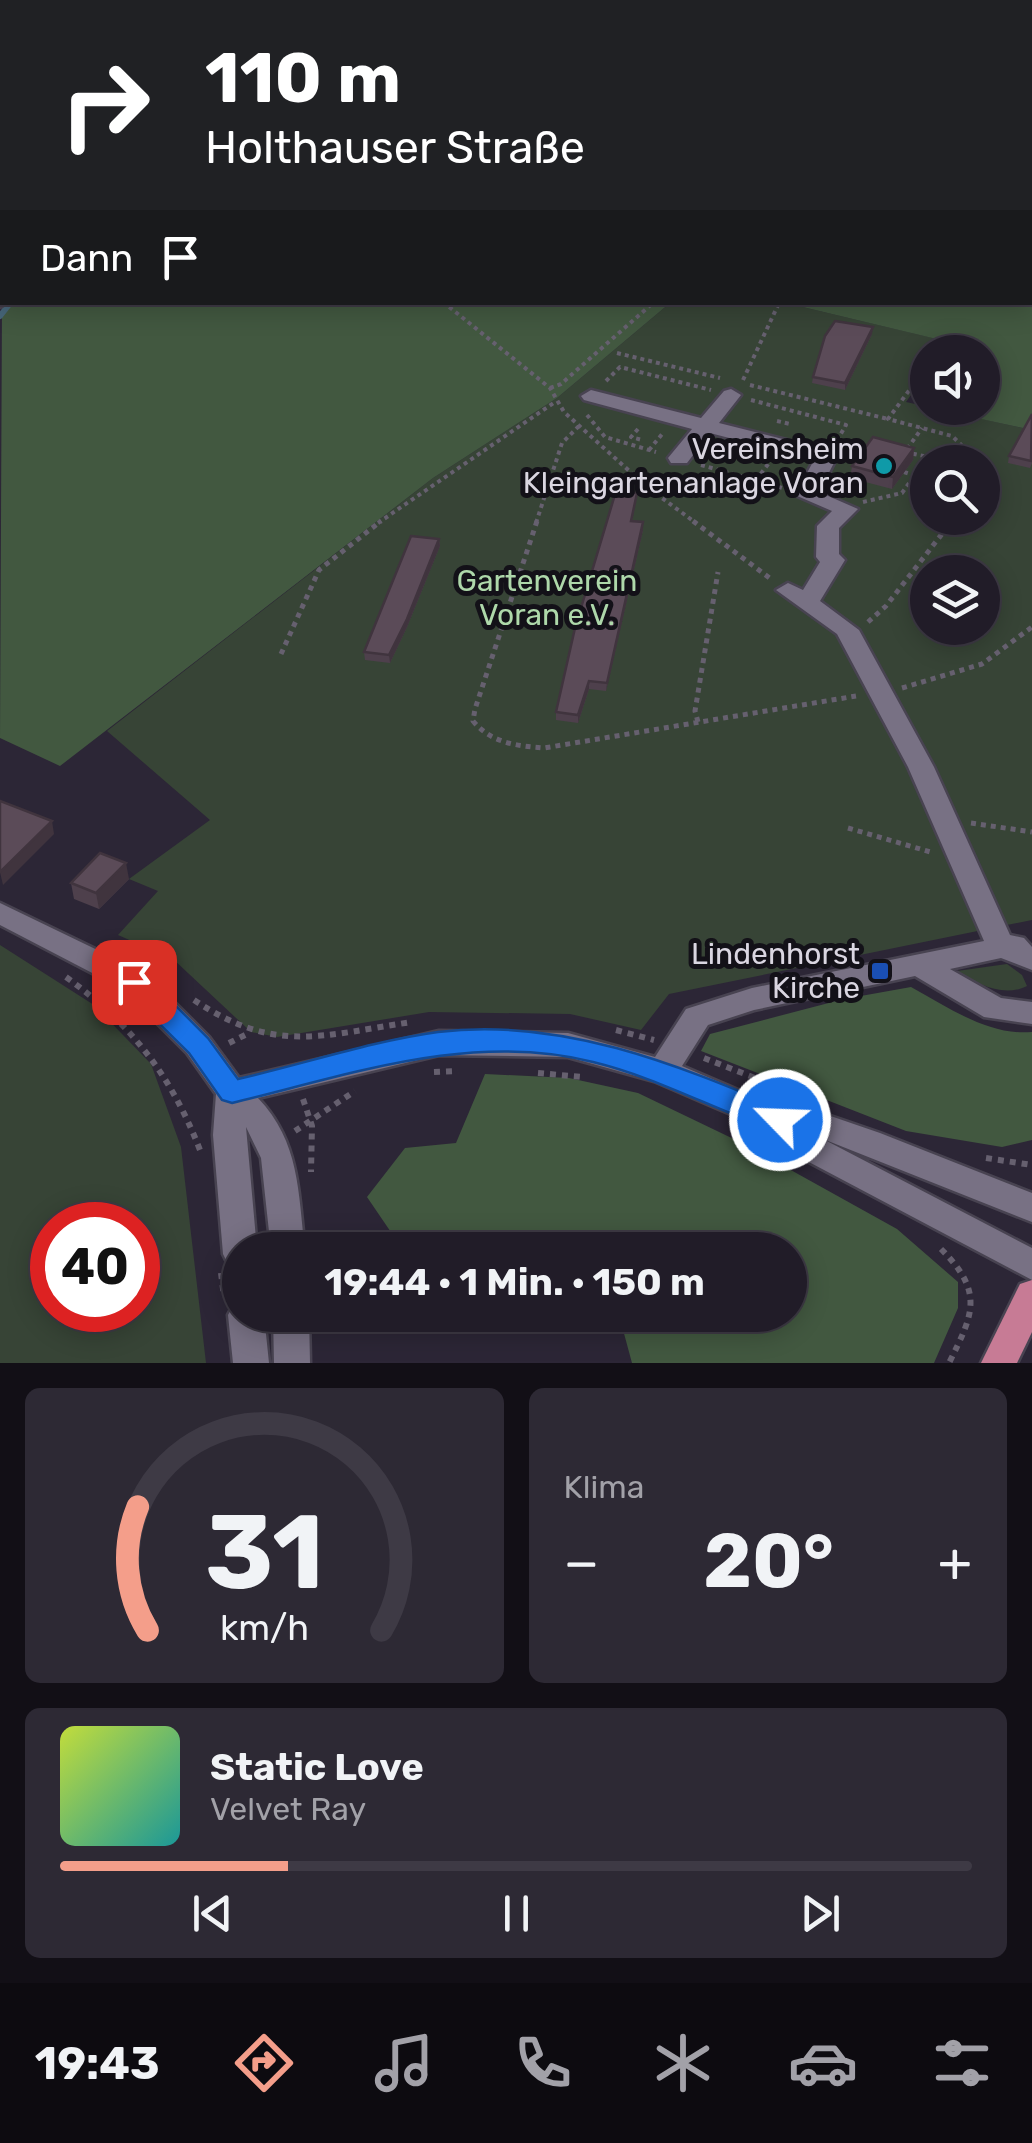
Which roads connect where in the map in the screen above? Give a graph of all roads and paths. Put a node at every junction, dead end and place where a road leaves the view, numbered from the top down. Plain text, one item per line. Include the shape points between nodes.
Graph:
1 (447, 305) edge
2 (651, 305) edge
3 (778, 305) edge
4 (618, 353) dead end
5 (728, 387) junction
6 (550, 388) junction
7 (910, 389) edge
8 (590, 396) junction
9 (555, 402) junction
10 (888, 419) junction
11 (777, 420) dead end
12 (790, 424) dead end
13 (578, 426) junction
14 (706, 426) junction
15 (922, 428) junction
16 (911, 445) edge
17 (966, 445) edge
18 (826, 457) junction
19 (679, 458) junction
20 (904, 472) edge
21 (910, 474) edge
22 (910, 482) edge
23 (890, 492) edge
24 (806, 495) junction
25 (940, 535) edge
26 (718, 572) dead end
27 (798, 596) junction
28 (1032, 627) edge
29 (847, 630) junction
30 (280, 654) dead end
31 (880, 692) junction
32 (826, 701) dead end
33 (698, 722) junction
34 (944, 818) junction
35 (848, 828) dead end
36 (1032, 832) edge
37 (961, 859) junction
38 (0, 913) edge
39 (1032, 941) edge
40 (1001, 947) junction
41 (1032, 959) edge
42 (918, 964) junction
43 (57, 971) dead end
44 (189, 996) dead end
45 (1032, 1013) edge
46 (249, 1033) junction
47 (237, 1040) dead end
48 (286, 1051) dead end
49 (467, 1071) dead end
50 (662, 1071) junction
51 (532, 1072) dead end
52 (418, 1075) dead end
53 (594, 1079) dead end
54 (368, 1087) dead end
55 (232, 1092) junction
56 (308, 1115) dead end
57 (780, 1120) junction
58 (312, 1126) junction
59 (302, 1129) dead end
60 (202, 1156) dead end
61 (1032, 1208) edge
62 (230, 1232) edge
63 (286, 1232) edge
64 (932, 1241) dead end
65 (1032, 1265) edge
66 (1032, 1295) edge
67 (241, 1332) edge
68 (291, 1332) edge
69 (251, 1363) edge
70 (292, 1363) edge
71 (949, 1363) edge
72 (999, 1363) edge

1 - 6 path
2 - 6 path
3 - 10 path via 742,383
4 - 5 path
5 - 8 path via 620,367
5 - 14 street
5 - 18 path via 846,425
6 - 9 path
7 - 10 path
8 - 14 street
8 - 19 path via 587,419 597,432
9 - 13 path
9 - 30 path via 331,559
10 - 15 path
11 - 12 path
13 - 27 path via 647,487
13 - 33 path via 562,443 473,721 510,744 544,748
14 - 18 street
14 - 19 street
15 - 16 path
15 - 17 path
18 - 24 street
19 - 24 path
20 - 21 path
22 - 23 path via 902,493
24 - 27 street via 847,509 828,526 827,557 833,560
25 - 29 path via 873,620
26 - 33 path via 694,711
27 - 29 street
28 - 31 path via 982,664
29 - 31 street
31 - 34 street
32 - 33 path
34 - 36 path
34 - 37 street
35 - 37 path
37 - 40 street
38 - 55 street via 134,982 198,1046
39 - 40 street
40 - 41 street
40 - 42 street
42 - 45 street via 995,1009
42 - 50 street via 697,1016
43 - 60 path via 114,1014 173,1073
44 - 46 path
46 - 47 path
46 - 48 path via 280,1040
49 - 52 path
50 - 55 street via 568,1045 438,1043
50 - 57 street
51 - 53 path
54 - 58 path via 334,1102
55 - 62 street
55 - 63 street via 267,1129
56 - 58 path
57 - 61 street via 869,1142
57 - 65 street via 802,1143
58 - 59 path
64 - 71 path via 968,1273 972,1314
66 - 72 main road
67 - 69 street
68 - 70 street

